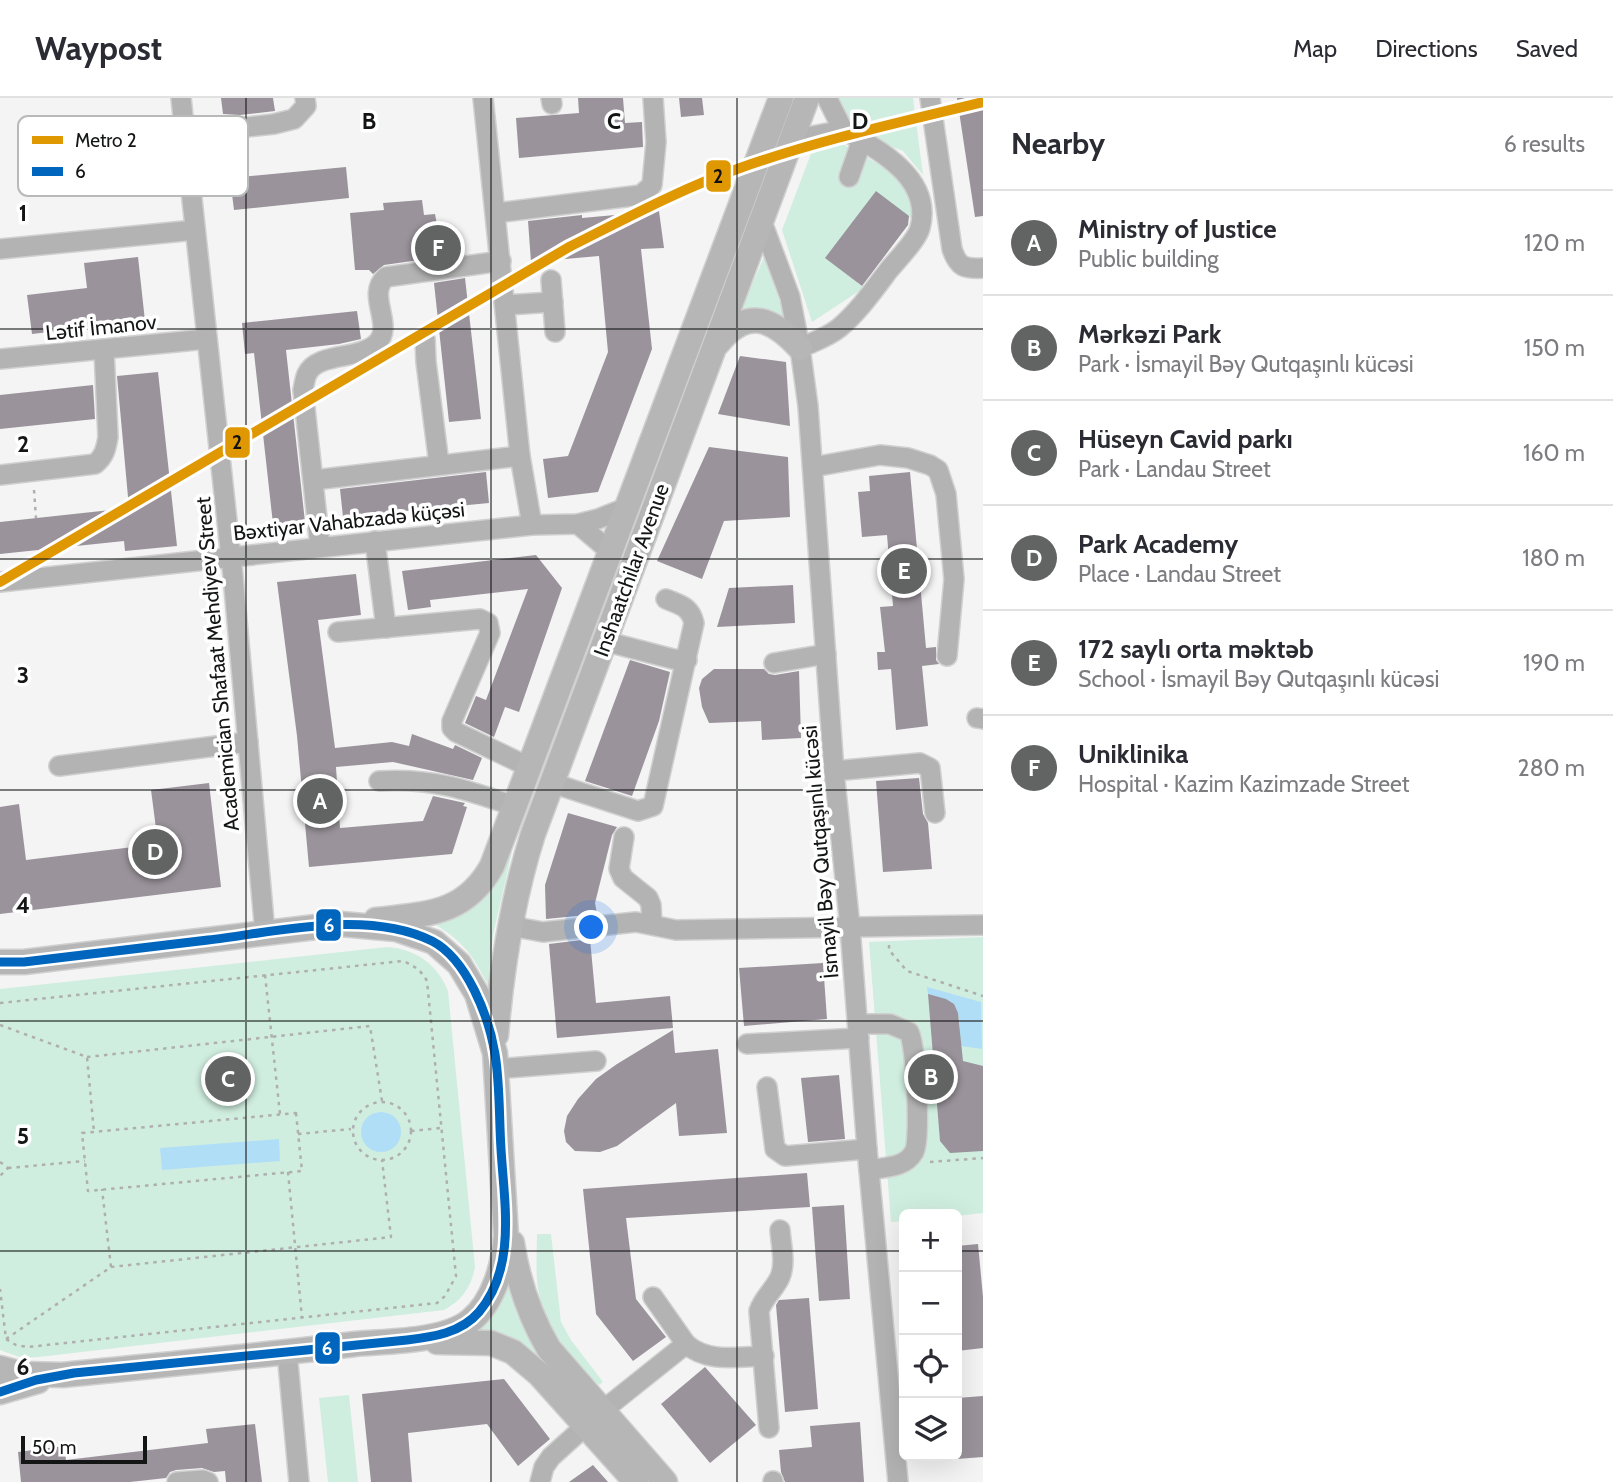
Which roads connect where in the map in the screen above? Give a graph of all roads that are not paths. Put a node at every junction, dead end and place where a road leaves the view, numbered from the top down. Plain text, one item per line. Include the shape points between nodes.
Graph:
1 (181, 98) edge
2 (305, 98) edge
3 (483, 98) edge
4 (653, 98) edge
5 (781, 98) edge
6 (807, 98) edge
7 (827, 98) edge
8 (930, 98) edge
9 (183, 116) edge
10 (248, 127) edge
11 (843, 130) junction
12 (792, 139) junction
13 (862, 140) junction
14 (849, 177) dead end
15 (191, 196) edge
16 (496, 213) junction
17 (762, 222) junction
18 (195, 230) junction
19 (0, 250) edge
20 (501, 261) junction
21 (983, 268) edge
22 (551, 279) dead end
23 (553, 302) junction
24 (506, 305) junction
25 (555, 332) dead end
26 (206, 339) junction
27 (425, 339) dead end
28 (800, 348) junction
29 (713, 349) junction
30 (104, 351) junction
31 (0, 359) edge
32 (520, 456) junction
33 (439, 464) junction
34 (813, 467) junction
35 (0, 475) edge
36 (314, 480) junction
37 (628, 507) junction
38 (578, 524) junction
39 (532, 525) junction
40 (375, 541) junction
41 (320, 546) junction
42 (611, 552) junction
43 (231, 556) junction
44 (0, 582) edge
45 (666, 599) dead end
46 (386, 628) junction
47 (338, 632) dead end
48 (604, 641) junction
49 (826, 654) junction
50 (947, 656) dead end
51 (687, 660) junction
52 (774, 663) dead end
53 (248, 741) junction
54 (59, 766) dead end
55 (529, 767) junction
56 (834, 771) junction
57 (379, 781) dead end
58 (552, 783) junction
59 (514, 806) junction
60 (935, 813) dead end
61 (624, 837) dead end
62 (511, 914) junction
63 (341, 924) junction
64 (652, 924) junction
65 (983, 925) edge
66 (850, 928) junction
67 (265, 933) junction
68 (12, 962) edge
69 (0, 971) edge
70 (859, 1031) junction
71 (747, 1044) dead end
72 (495, 1061) junction
73 (596, 1061) dead end
74 (767, 1087) dead end
75 (867, 1149) junction
76 (869, 1170) junction
77 (505, 1203) junction
78 (780, 1230) dead end
79 (653, 1297) dead end
80 (362, 1343) junction
81 (686, 1344) junction
82 (287, 1352) junction
83 (764, 1356) junction
84 (0, 1368) edge
85 (63, 1375) junction
86 (0, 1392) edge
87 (594, 1418) junction
88 (769, 1428) dead end
89 (177, 1482) edge
90 (208, 1482) edge
91 (299, 1482) edge
92 (540, 1482) edge
93 (636, 1482) edge
94 (665, 1482) edge
95 (898, 1482) edge

1 - 9 street, Academician Shafaat Mehdiyev Street
2 - 10 street via 306,106 294,119
3 - 16 street
4 - 16 street via 655,170 652,185 640,195
5 - 37 main road, Inshaatchilar Avenue
6 - 12 main road, Inshaatchilar Avenue
7 - 11 street
8 - 21 street via 952,249 961,267
11 - 12 street
11 - 13 street
12 - 17 main road, Inshaatchilar Avenue
13 - 14 street
13 - 28 street via 912,180 919,199 920,229 866,301 838,329
15 - 18 street, Academician Shafaat Mehdiyev Street
16 - 20 street
17 - 28 street, İsmayil Bəy Qutqaşınlı kücəsi via 790,297
17 - 29 main road, Inshaatchilar Avenue
18 - 19 street
18 - 26 street, Academician Shafaat Mehdiyev Street
20 - 24 street
20 - 36 street via 386,277 380,282 377,294 383,334 378,343 366,351 315,364 307,373 303,390
22 - 23 street
23 - 24 street
23 - 25 street
24 - 32 street
26 - 30 street, Lətif İmanov
26 - 43 street, Academician Shafaat Mehdiyev Street
27 - 33 street
28 - 29 main road via 778,328 742,321
28 - 34 street, İsmayil Bəy Qutqaşınlı kücəsi
29 - 48 main road, Inshaatchilar Avenue
30 - 31 street, Lətif İmanov
30 - 35 street via 108,437 102,459 94,464
32 - 33 street
32 - 39 street
33 - 36 street
34 - 49 street, İsmayil Bəy Qutqaşınlı kücəsi
34 - 50 street via 880,455 908,458 938,470 946,494 954,579
36 - 41 street
37 - 38 street, Bəxtiyar Vahabzadə küçəsi
37 - 42 main road, Inshaatchilar Avenue
38 - 39 street, Bəxtiyar Vahabzadə küçəsi
38 - 42 street
39 - 40 street, Bəxtiyar Vahabzadə küçəsi
40 - 41 street, Bəxtiyar Vahabzadə küçəsi
40 - 46 street
41 - 43 street, Bəxtiyar Vahabzadə küçəsi
42 - 55 main road, Inshaatchilar Avenue
43 - 44 street, Bəxtiyar Vahabzadə küçəsi
43 - 53 street, Academician Shafaat Mehdiyev Street
45 - 51 street via 692,613
46 - 47 street
46 - 55 street via 480,619 488,623 490,633 452,728
48 - 51 street
48 - 58 main road, Inshaatchilar Avenue
49 - 52 street
49 - 56 street, İsmayil Bəy Qutqaşınlı kücəsi
51 - 58 street via 653,806 638,811
53 - 54 street
53 - 67 street, Academician Shafaat Mehdiyev Street
55 - 59 main road, Inshaatchilar Avenue
56 - 60 street via 920,763 930,768
56 - 66 street, İsmayil Bəy Qutqaşınlı kücəsi
57 - 59 street via 411,779 459,787
58 - 62 main road, Inshaatchilar Avenue
59 - 63 main road, Inshaatchilar Avenue via 492,866 474,892 447,908 427,913
61 - 64 street via 619,869 623,878 648,898
62 - 64 street via 521,928 544,932
62 - 72 main road, Inshaatchilar Avenue
63 - 67 main road
63 - 72 main road via 396,929 446,951 477,994
64 - 66 street via 666,930
65 - 66 street
66 - 70 street, İsmayil Bəy Qutqaşınlı kücəsi
67 - 68 main road
68 - 69 main road
70 - 71 street
70 - 75 street, İsmayil Bəy Qutqaşınlı kücəsi
70 - 76 street via 890,1024 909,1032 918,1127 915,1151 900,1165
72 - 73 street
72 - 77 main road
74 - 75 street via 779,1153
75 - 76 street, İsmayil Bəy Qutqaşınlı kücəsi
76 - 95 street, İsmayil Bəy Qutqaşınlı kücəsi
77 - 80 main road via 504,1256 492,1290 470,1321 446,1333
77 - 87 main road via 518,1278 533,1319
78 - 83 street via 783,1268 759,1311
79 - 81 street
80 - 82 main road
80 - 87 main road via 462,1341 504,1347
81 - 83 street via 708,1357
81 - 87 street
82 - 85 main road
82 - 91 street
83 - 88 street
84 - 85 main road
85 - 86 main road
87 - 92 street via 551,1457
87 - 93 main road
87 - 94 main road
89 - 90 street

